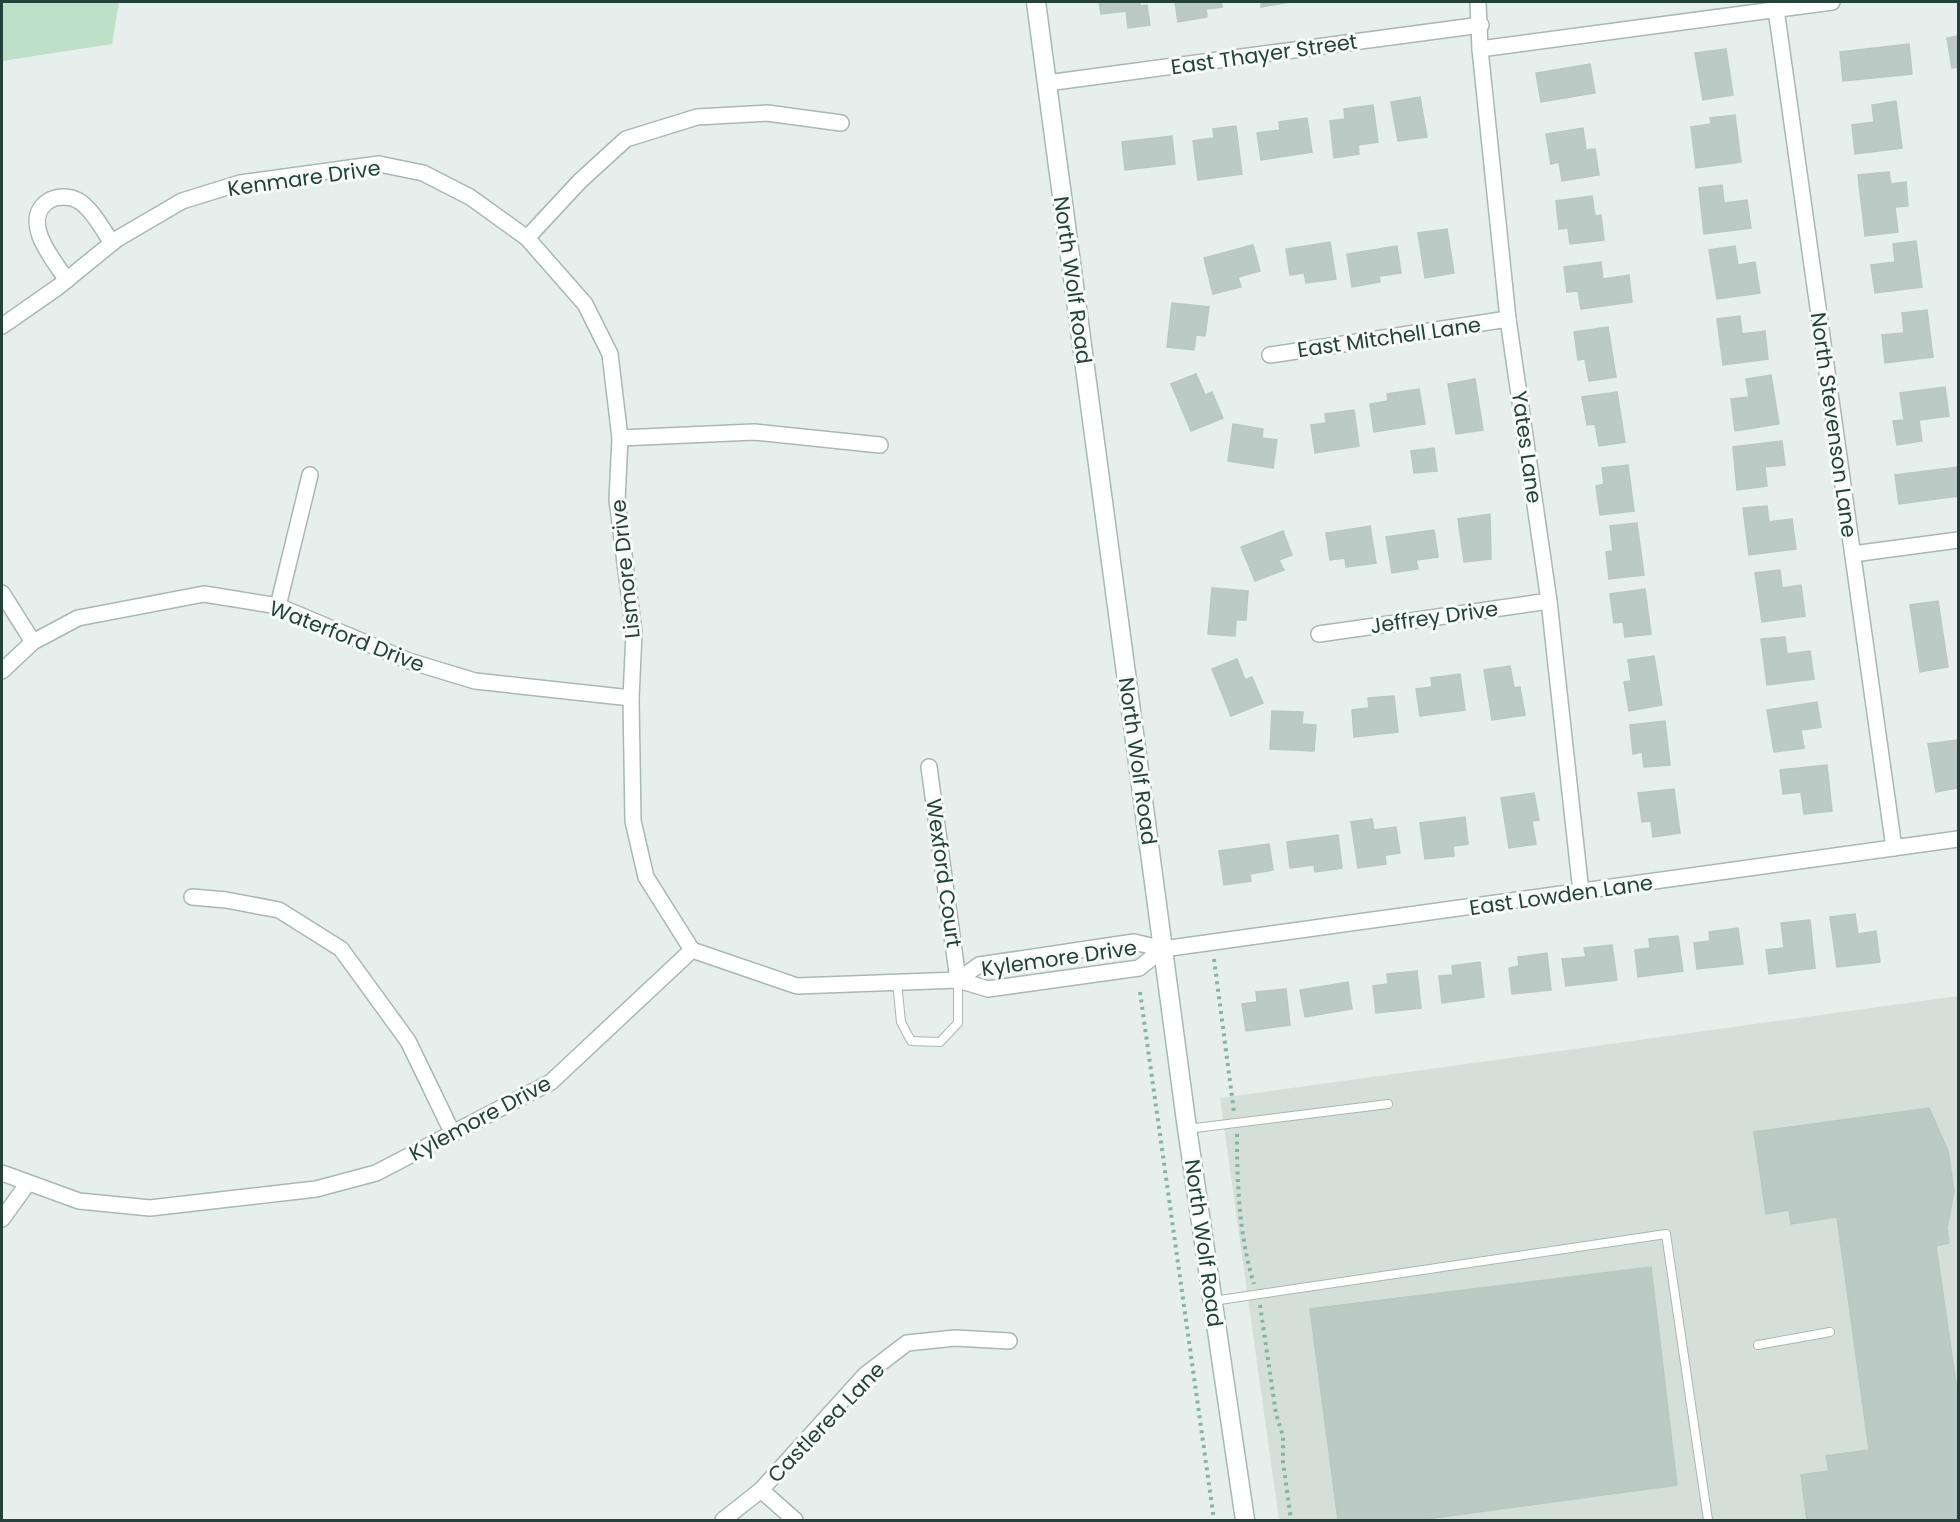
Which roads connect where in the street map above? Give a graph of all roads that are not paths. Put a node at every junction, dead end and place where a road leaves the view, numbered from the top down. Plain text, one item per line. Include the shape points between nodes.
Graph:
1 (1036, 2) edge
2 (1478, 2) edge
3 (1832, 2) edge
4 (1775, 5) edge
5 (1481, 25) junction
6 (1480, 49) junction
7 (1047, 83) junction
8 (842, 123) dead end
9 (526, 238) junction
10 (112, 243) junction
11 (67, 280) junction
12 (1508, 319) junction
13 (2, 326) edge
14 (1270, 355) dead end
15 (620, 438) junction
16 (880, 445) dead end
17 (310, 475) dead end
18 (1959, 540) edge
19 (1853, 554) junction
20 (2, 593) edge
21 (1549, 601) junction
22 (278, 606) junction
23 (1319, 634) dead end
24 (33, 642) junction
25 (2, 671) edge
26 (631, 698) junction
27 (929, 767) dead end
28 (1959, 839) edge
29 (1894, 848) junction
30 (1581, 892) junction
31 (192, 897) dead end
32 (1163, 949) junction
33 (692, 950) junction
34 (958, 980) junction
35 (897, 982) junction
36 (1388, 1104) dead end
37 (1187, 1129) junction
38 (453, 1134) junction
39 (2, 1173) edge
40 (28, 1183) junction
41 (2, 1219) edge
42 (1211, 1302) junction
43 (1830, 1332) dead end
44 (1010, 1341) dead end
45 (1758, 1345) dead end
46 (761, 1490) junction
47 (723, 1521) edge
48 (795, 1521) edge
49 (1245, 1521) edge
50 (1708, 1521) edge

1 - 7 main road, North Wolf Road
2 - 5 street, Yates Lane
3 - 4 street
4 - 6 street
4 - 19 street, North Stevenson Lane
5 - 6 street, Yates Lane
5 - 7 street, East Thayer Street
6 - 12 street, Yates Lane
7 - 32 main road, North Wolf Road
8 - 9 street via 767,113 697,117 626,139
9 - 10 street, Kenmare Drive via 470,197 423,173 379,164 230,186 182,201
9 - 15 street, Lismore Drive via 585,304 610,354
10 - 11 street, Kenmare Drive
10 - 11 street via 77,200 52,199 43,206 38,215 41,240
11 - 13 street, Kenmare Drive
12 - 14 street, East Mitchell Lane
12 - 21 street, Yates Lane
15 - 16 street via 754,432
15 - 26 street, Lismore Drive via 617,500 634,633
17 - 22 street
18 - 19 street
19 - 29 street, North Stevenson Lane
20 - 24 street
21 - 23 street, Jeffrey Drive
21 - 30 street, Yates Lane
22 - 24 street, Waterford Drive via 204,594 78,618
22 - 26 street, Waterford Drive via 408,661 476,681
24 - 25 street
26 - 33 street, Lismore Drive via 633,821 646,877
27 - 34 street, Wexford Court
28 - 29 street, East Lowden Lane
29 - 30 street, East Lowden Lane
30 - 32 street, East Lowden Lane
31 - 38 street via 279,910 341,949 408,1041
32 - 34 street, Kylemore Drive via 1134,942 979,965
32 - 34 street, Kylemore Drive via 1139,968 988,989
32 - 37 main road, North Wolf Road
33 - 35 street, Kylemore Drive via 797,986
33 - 38 street, Kylemore Drive via 551,1082
34 - 35 street, Kylemore Drive
34 - 35 lane via 958,1023 940,1042 911,1041 901,1022
36 - 37 lane
37 - 42 main road, North Wolf Road
38 - 40 street, Kylemore Drive via 376,1173 292,1192 150,1208 79,1201
39 - 40 street, Kylemore Drive
40 - 41 street
42 - 49 main road, North Wolf Road
42 - 50 lane via 1666,1234
43 - 45 lane
44 - 46 street, Castlerea Lane via 955,1338 908,1343 865,1375
46 - 47 street, Castlerea Lane
46 - 48 street

